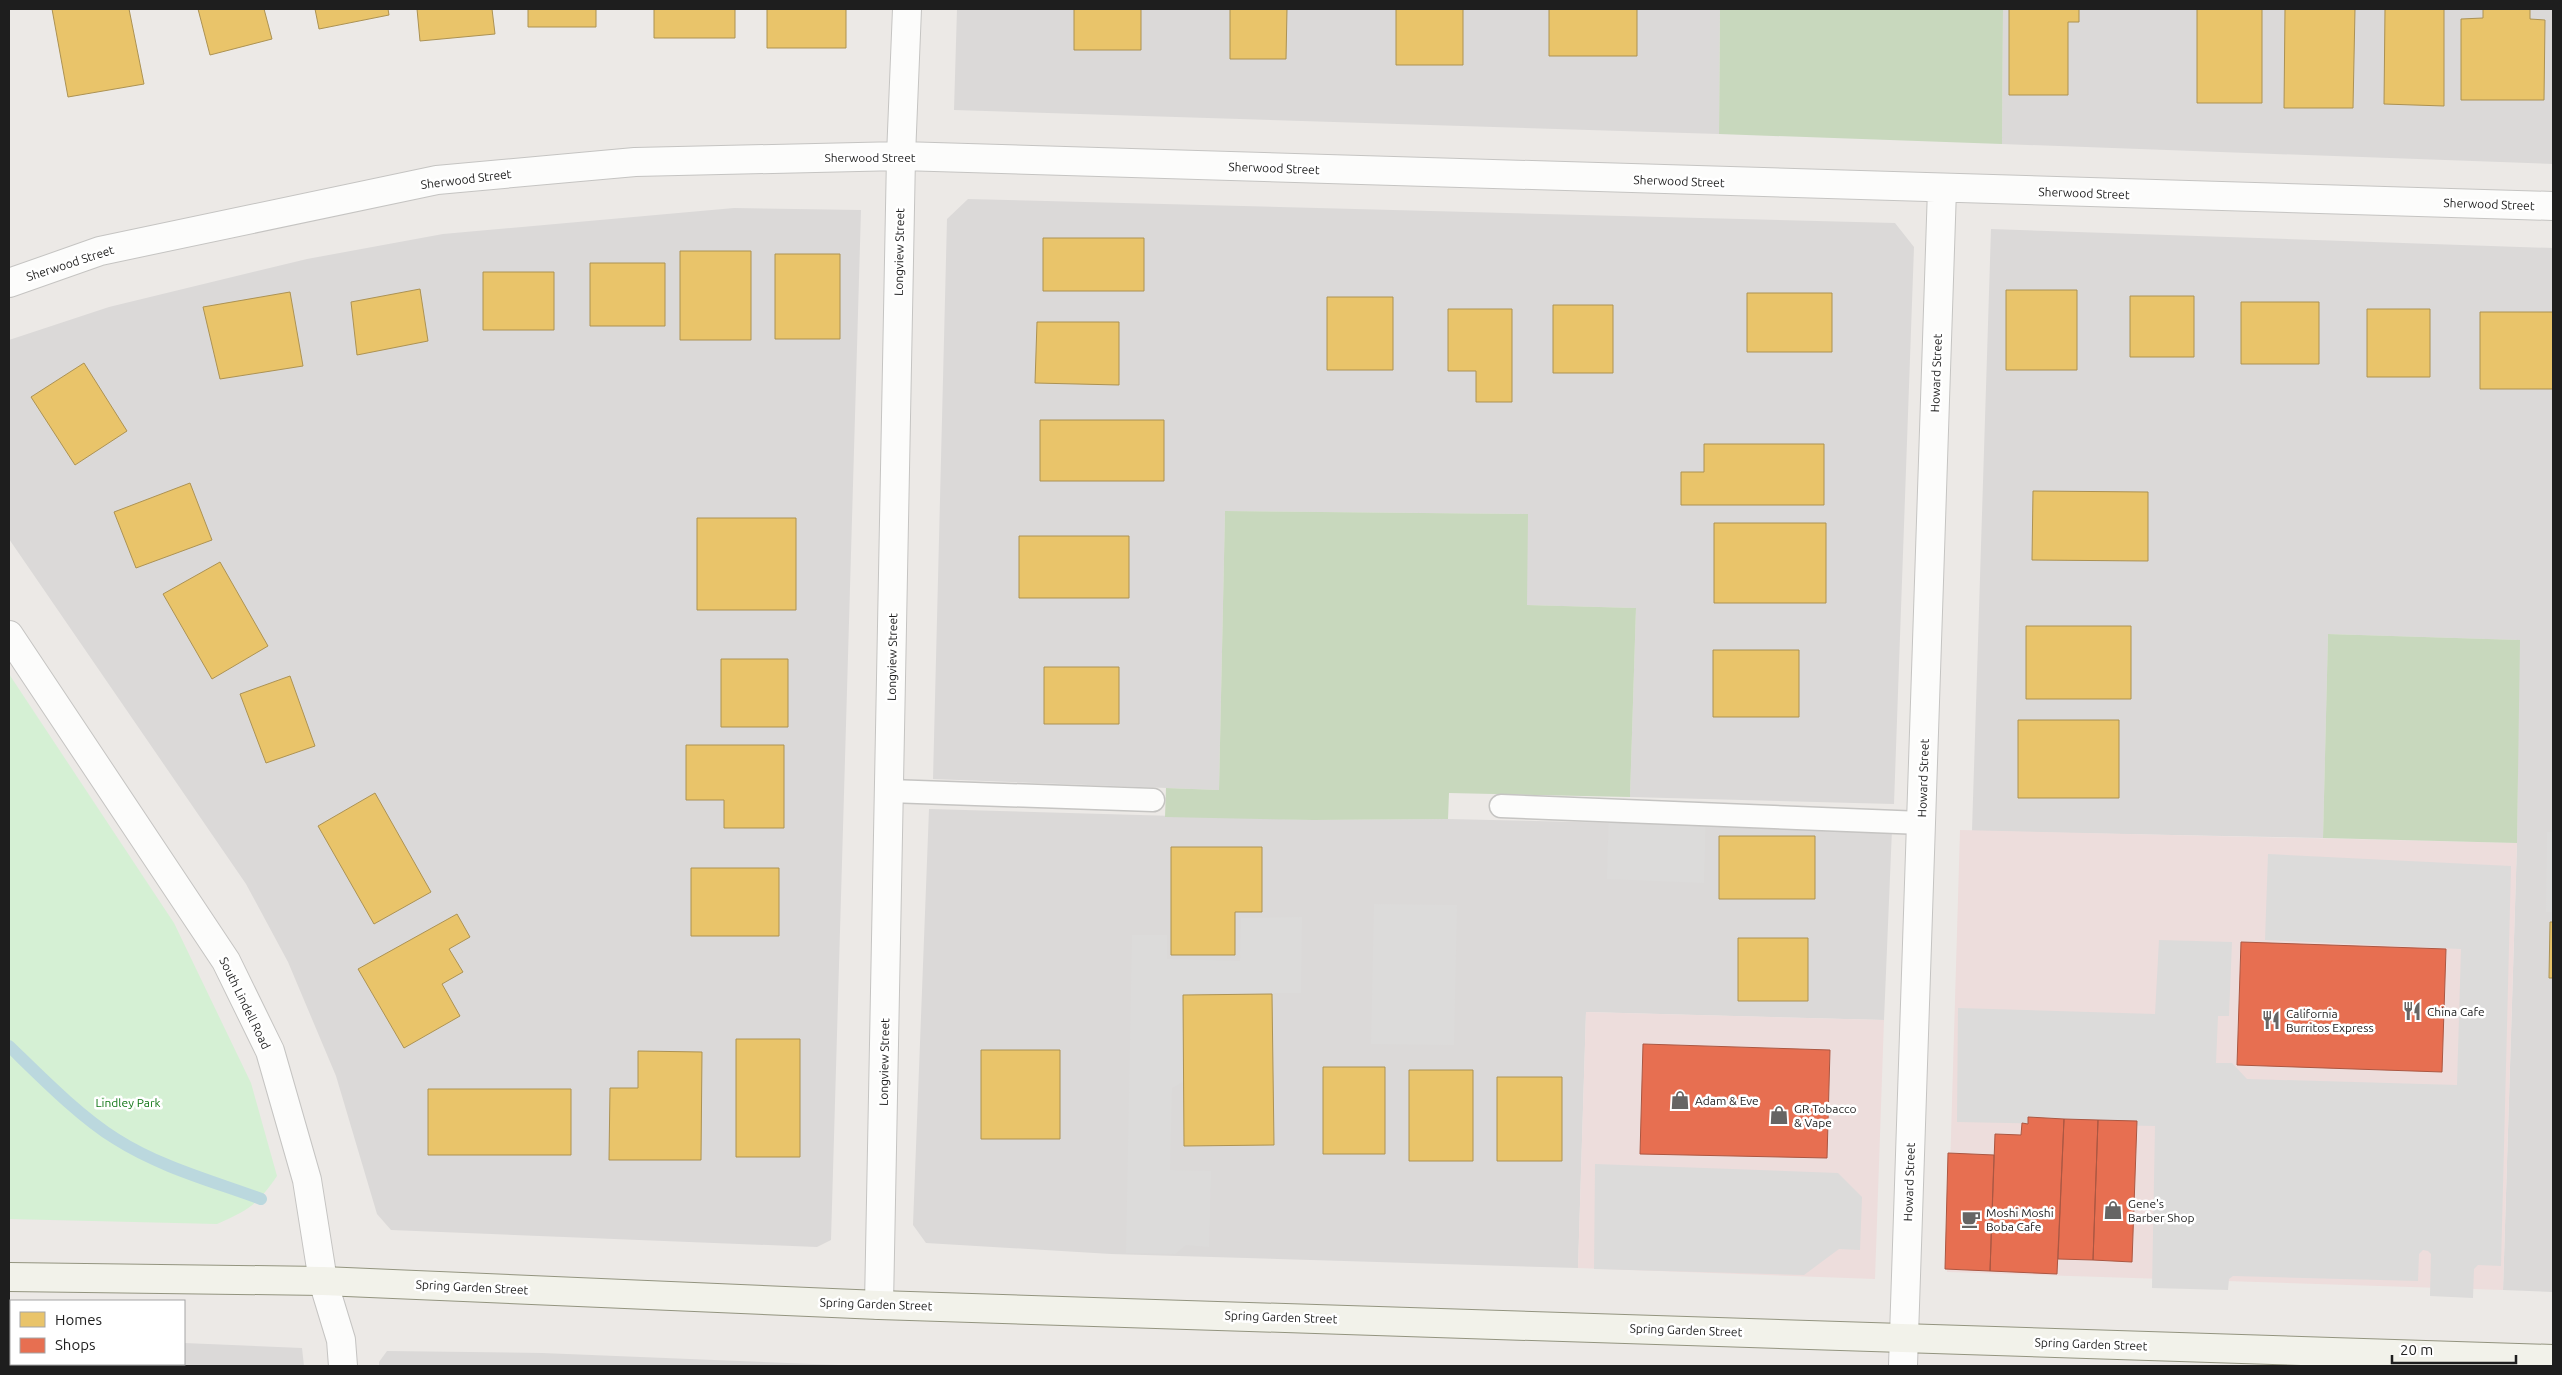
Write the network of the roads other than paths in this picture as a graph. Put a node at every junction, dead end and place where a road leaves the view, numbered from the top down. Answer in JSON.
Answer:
{"nodes":[{"id":1,"x":907,"y":9,"type":"edge"},
{"id":2,"x":901,"y":156,"type":"junction"},
{"id":3,"x":1942,"y":189,"type":"junction"},
{"id":4,"x":2553,"y":206,"type":"edge"},
{"id":5,"x":9,"y":283,"type":"edge"},
{"id":6,"x":9,"y":635,"type":"edge"},
{"id":7,"x":889,"y":791,"type":"junction"},
{"id":8,"x":1153,"y":800,"type":"dead end"},
{"id":9,"x":1501,"y":806,"type":"dead end"},
{"id":10,"x":1922,"y":823,"type":"junction"},
{"id":11,"x":9,"y":1277,"type":"edge"},
{"id":12,"x":323,"y":1281,"type":"junction"},
{"id":13,"x":880,"y":1305,"type":"junction"},
{"id":14,"x":1904,"y":1338,"type":"junction"},
{"id":15,"x":2553,"y":1359,"type":"edge"},
{"id":16,"x":344,"y":1366,"type":"edge"},
{"id":17,"x":1903,"y":1366,"type":"edge"}],
"edges":[{"from":1,"to":2,"type":"street","name":"Longview Street"},
{"from":2,"to":3,"type":"street","name":"Sherwood Street"},
{"from":2,"to":5,"type":"street","name":"Sherwood Street"},
{"from":2,"to":7,"type":"street","name":"Longview Street"},
{"from":3,"to":4,"type":"street","name":"Sherwood Street"},
{"from":3,"to":10,"type":"street","name":"Howard Street"},
{"from":6,"to":12,"type":"street","name":"South Lindell Road"},
{"from":7,"to":8,"type":"lane"},
{"from":7,"to":13,"type":"street","name":"Longview Street"},
{"from":9,"to":10,"type":"lane"},
{"from":10,"to":14,"type":"street","name":"Howard Street"},
{"from":11,"to":12,"type":"main road","name":"Spring Garden Street"},
{"from":12,"to":13,"type":"main road","name":"Spring Garden Street"},
{"from":12,"to":16,"type":"street","name":"South Lindell Road"},
{"from":13,"to":14,"type":"main road","name":"Spring Garden Street"},
{"from":14,"to":15,"type":"main road","name":"Spring Garden Street"},
{"from":14,"to":17,"type":"street","name":"Howard Street"}]}
